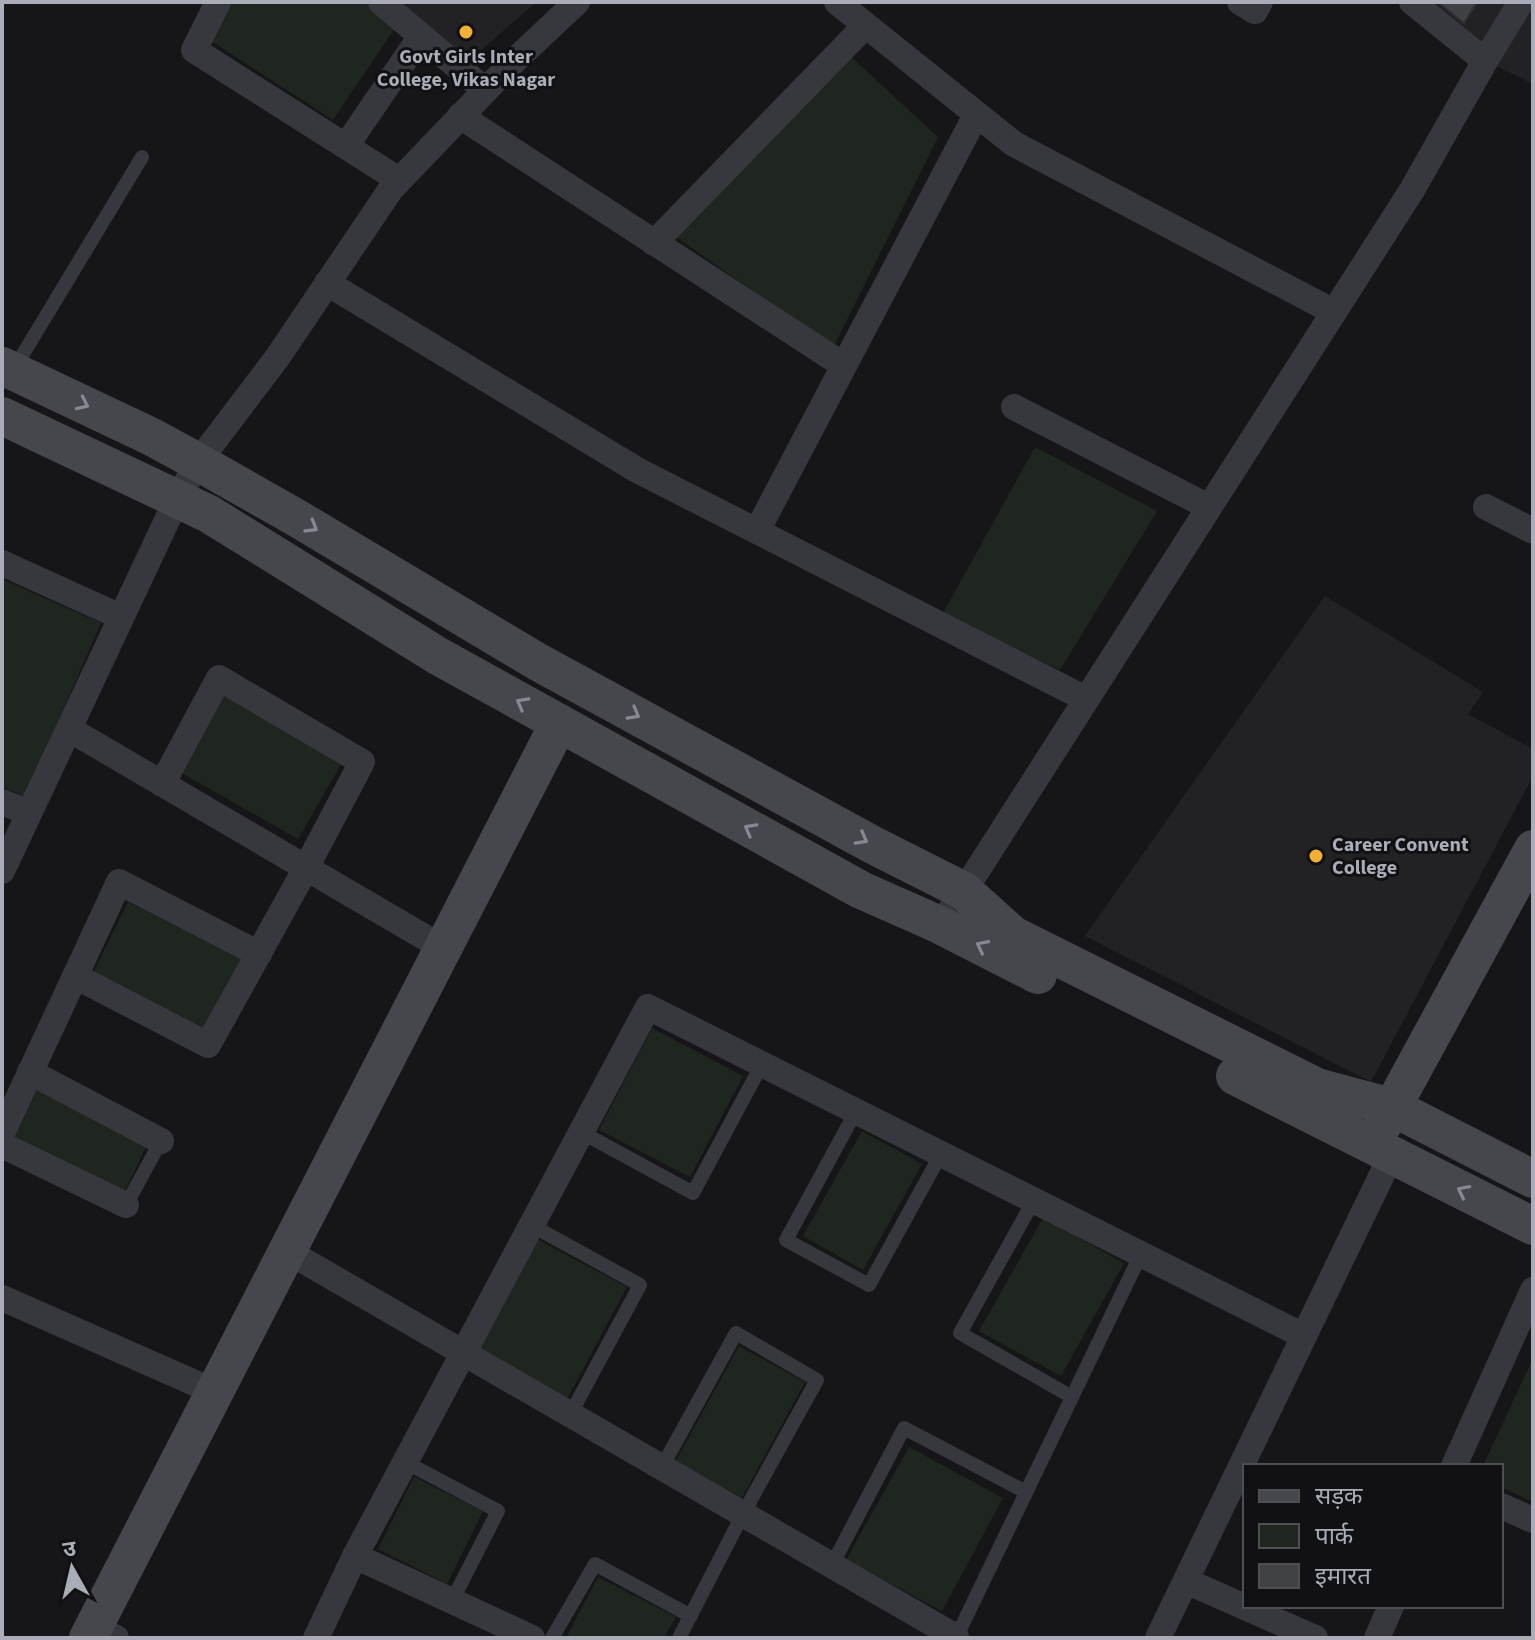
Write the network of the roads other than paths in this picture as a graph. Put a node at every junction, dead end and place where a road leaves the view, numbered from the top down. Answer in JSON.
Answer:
{"nodes":[{"id":1,"x":218,"y":2,"type":"edge"},
{"id":2,"x":381,"y":2,"type":"edge"},
{"id":3,"x":577,"y":2,"type":"edge"},
{"id":4,"x":837,"y":2,"type":"edge"},
{"id":5,"x":1240,"y":2,"type":"edge"},
{"id":6,"x":1260,"y":2,"type":"edge"},
{"id":7,"x":1412,"y":2,"type":"edge"},
{"id":8,"x":1521,"y":2,"type":"edge"},
{"id":9,"x":865,"y":26,"type":"junction"},
{"id":10,"x":421,"y":36,"type":"junction"},
{"id":11,"x":1485,"y":61,"type":"junction"},
{"id":12,"x":485,"y":90,"type":"junction"},
{"id":13,"x":976,"y":115,"type":"junction"},
{"id":14,"x":460,"y":116,"type":"junction"},
{"id":15,"x":346,"y":146,"type":"junction"},
{"id":16,"x":142,"y":157,"type":"dead end"},
{"id":17,"x":399,"y":180,"type":"junction"},
{"id":18,"x":654,"y":243,"type":"junction"},
{"id":19,"x":327,"y":283,"type":"junction"},
{"id":20,"x":1334,"y":312,"type":"junction"},
{"id":21,"x":843,"y":365,"type":"junction"},
{"id":22,"x":6,"y":375,"type":"edge"},
{"id":23,"x":1014,"y":407,"type":"dead end"},
{"id":24,"x":2,"y":416,"type":"edge"},
{"id":25,"x":198,"y":462,"type":"junction"},
{"id":26,"x":177,"y":499,"type":"junction"},
{"id":27,"x":1209,"y":507,"type":"junction"},
{"id":28,"x":1486,"y":507,"type":"dead end"},
{"id":29,"x":757,"y":531,"type":"junction"},
{"id":30,"x":1533,"y":531,"type":"edge"},
{"id":31,"x":2,"y":563,"type":"edge"},
{"id":32,"x":121,"y":617,"type":"junction"},
{"id":33,"x":1086,"y":699,"type":"junction"},
{"id":34,"x":559,"y":723,"type":"junction"},
{"id":35,"x":69,"y":729,"type":"junction"},
{"id":36,"x":162,"y":784,"type":"junction"},
{"id":37,"x":2,"y":802,"type":"edge"},
{"id":38,"x":29,"y":813,"type":"junction"},
{"id":39,"x":1533,"y":849,"type":"edge"},
{"id":40,"x":306,"y":868,"type":"junction"},
{"id":41,"x":2,"y":871,"type":"edge"},
{"id":42,"x":964,"y":891,"type":"junction"},
{"id":43,"x":940,"y":925,"type":"junction"},
{"id":44,"x":443,"y":948,"type":"junction"},
{"id":45,"x":259,"y":954,"type":"junction"},
{"id":46,"x":75,"y":976,"type":"junction"},
{"id":47,"x":762,"y":1064,"type":"junction"},
{"id":48,"x":30,"y":1072,"type":"junction"},
{"id":49,"x":1392,"y":1107,"type":"junction"},
{"id":50,"x":856,"y":1111,"type":"junction"},
{"id":51,"x":581,"y":1132,"type":"junction"},
{"id":52,"x":2,"y":1133,"type":"edge"},
{"id":53,"x":161,"y":1141,"type":"joint"},
{"id":54,"x":2,"y":1145,"type":"edge"},
{"id":55,"x":1382,"y":1150,"type":"junction"},
{"id":56,"x":941,"y":1154,"type":"junction"},
{"id":57,"x":1533,"y":1179,"type":"edge"},
{"id":58,"x":1034,"y":1200,"type":"junction"},
{"id":59,"x":126,"y":1205,"type":"joint"},
{"id":60,"x":531,"y":1225,"type":"junction"},
{"id":61,"x":1533,"y":1226,"type":"edge"},
{"id":62,"x":287,"y":1251,"type":"junction"},
{"id":63,"x":1141,"y":1254,"type":"junction"},
{"id":64,"x":1533,"y":1290,"type":"edge"},
{"id":65,"x":4,"y":1302,"type":"edge"},
{"id":66,"x":1304,"y":1336,"type":"junction"},
{"id":67,"x":463,"y":1353,"type":"junction"},
{"id":68,"x":215,"y":1392,"type":"junction"},
{"id":69,"x":1072,"y":1397,"type":"junction"},
{"id":70,"x":570,"y":1415,"type":"junction"},
{"id":71,"x":405,"y":1462,"type":"junction"},
{"id":72,"x":1455,"y":1464,"type":"edge"},
{"id":73,"x":662,"y":1467,"type":"junction"},
{"id":74,"x":1026,"y":1492,"type":"junction"},
{"id":75,"x":1503,"y":1507,"type":"edge"},
{"id":76,"x":743,"y":1514,"type":"junction"},
{"id":77,"x":1533,"y":1520,"type":"edge"},
{"id":78,"x":355,"y":1556,"type":"junction"},
{"id":79,"x":832,"y":1565,"type":"junction"},
{"id":80,"x":1186,"y":1581,"type":"junction"},
{"id":81,"x":452,"y":1601,"type":"junction"},
{"id":82,"x":1243,"y":1606,"type":"edge"},
{"id":83,"x":1247,"y":1608,"type":"edge"},
{"id":84,"x":1390,"y":1608,"type":"edge"},
{"id":85,"x":691,"y":1616,"type":"junction"},
{"id":86,"x":99,"y":1634,"type":"edge"},
{"id":87,"x":316,"y":1638,"type":"edge"},
{"id":88,"x":532,"y":1638,"type":"edge"},
{"id":89,"x":552,"y":1638,"type":"edge"},
{"id":90,"x":679,"y":1638,"type":"edge"},
{"id":91,"x":956,"y":1638,"type":"edge"},
{"id":92,"x":1158,"y":1638,"type":"edge"},
{"id":93,"x":1315,"y":1638,"type":"edge"},
{"id":94,"x":1377,"y":1638,"type":"edge"}],
"edges":[{"from":1,"to":15,"type":"street"},
{"from":2,"to":10,"type":"street"},
{"from":3,"to":12,"type":"street"},
{"from":4,"to":9,"type":"street"},
{"from":5,"to":6,"type":"street"},
{"from":7,"to":11,"type":"street"},
{"from":8,"to":11,"type":"street"},
{"from":9,"to":13,"type":"street"},
{"from":9,"to":18,"type":"street"},
{"from":10,"to":12,"type":"street"},
{"from":10,"to":15,"type":"street"},
{"from":11,"to":20,"type":"street"},
{"from":12,"to":14,"type":"street"},
{"from":13,"to":20,"type":"street"},
{"from":13,"to":21,"type":"street"},
{"from":14,"to":17,"type":"street"},
{"from":14,"to":18,"type":"street"},
{"from":15,"to":17,"type":"street"},
{"from":16,"to":22,"type":"lane"},
{"from":17,"to":19,"type":"street"},
{"from":18,"to":21,"type":"street"},
{"from":19,"to":25,"type":"street"},
{"from":19,"to":29,"type":"street"},
{"from":20,"to":27,"type":"street"},
{"from":21,"to":29,"type":"street"},
{"from":22,"to":25,"type":"street","one_way":true},
{"from":23,"to":27,"type":"street"},
{"from":24,"to":26,"type":"street"},
{"from":25,"to":26,"type":"street"},
{"from":25,"to":42,"type":"street","one_way":true},
{"from":26,"to":32,"type":"street"},
{"from":34,"to":26,"type":"street","one_way":true},
{"from":27,"to":33,"type":"street"},
{"from":28,"to":30,"type":"street"},
{"from":29,"to":33,"type":"street"},
{"from":31,"to":32,"type":"street"},
{"from":32,"to":35,"type":"street"},
{"from":33,"to":42,"type":"street"},
{"from":43,"to":34,"type":"street","one_way":true},
{"from":34,"to":44,"type":"street"},
{"from":35,"to":36,"type":"street"},
{"from":35,"to":38,"type":"street"},
{"from":36,"to":40,"type":"street"},
{"from":36,"to":40,"type":"street"},
{"from":37,"to":38,"type":"street"},
{"from":38,"to":41,"type":"street"},
{"from":39,"to":49,"type":"street"},
{"from":40,"to":44,"type":"street"},
{"from":40,"to":45,"type":"street"},
{"from":42,"to":43,"type":"street"},
{"from":42,"to":49,"type":"street"},
{"from":55,"to":43,"type":"street","one_way":true},
{"from":44,"to":62,"type":"street"},
{"from":45,"to":46,"type":"street"},
{"from":45,"to":46,"type":"street"},
{"from":46,"to":48,"type":"street"},
{"from":47,"to":50,"type":"street"},
{"from":47,"to":51,"type":"street"},
{"from":47,"to":51,"type":"lane"},
{"from":48,"to":52,"type":"street"},
{"from":48,"to":53,"type":"street"},
{"from":49,"to":55,"type":"street"},
{"from":49,"to":57,"type":"street"},
{"from":50,"to":56,"type":"street"},
{"from":50,"to":56,"type":"lane"},
{"from":51,"to":60,"type":"street"},
{"from":53,"to":59,"type":"lane"},
{"from":54,"to":59,"type":"street"},
{"from":61,"to":55,"type":"street","one_way":true},
{"from":55,"to":66,"type":"street"},
{"from":56,"to":58,"type":"street"},
{"from":58,"to":63,"type":"street"},
{"from":58,"to":69,"type":"lane"},
{"from":60,"to":67,"type":"street"},
{"from":60,"to":70,"type":"lane"},
{"from":62,"to":67,"type":"street"},
{"from":62,"to":68,"type":"street"},
{"from":63,"to":66,"type":"street"},
{"from":63,"to":69,"type":"lane"},
{"from":64,"to":72,"type":"street"},
{"from":65,"to":68,"type":"street"},
{"from":66,"to":80,"type":"street"},
{"from":67,"to":70,"type":"street"},
{"from":67,"to":71,"type":"street"},
{"from":68,"to":86,"type":"street"},
{"from":69,"to":74,"type":"lane"},
{"from":70,"to":73,"type":"street"},
{"from":71,"to":78,"type":"street"},
{"from":71,"to":81,"type":"lane"},
{"from":73,"to":76,"type":"street"},
{"from":73,"to":76,"type":"lane"},
{"from":74,"to":79,"type":"lane"},
{"from":74,"to":91,"type":"lane"},
{"from":75,"to":77,"type":"street"},
{"from":76,"to":79,"type":"street"},
{"from":76,"to":85,"type":"lane"},
{"from":78,"to":81,"type":"street"},
{"from":78,"to":87,"type":"street"},
{"from":79,"to":91,"type":"street"},
{"from":80,"to":82,"type":"street"},
{"from":80,"to":92,"type":"street"},
{"from":81,"to":88,"type":"street"},
{"from":83,"to":93,"type":"street"},
{"from":84,"to":94,"type":"street"},
{"from":85,"to":89,"type":"lane"},
{"from":85,"to":90,"type":"lane"}]}
